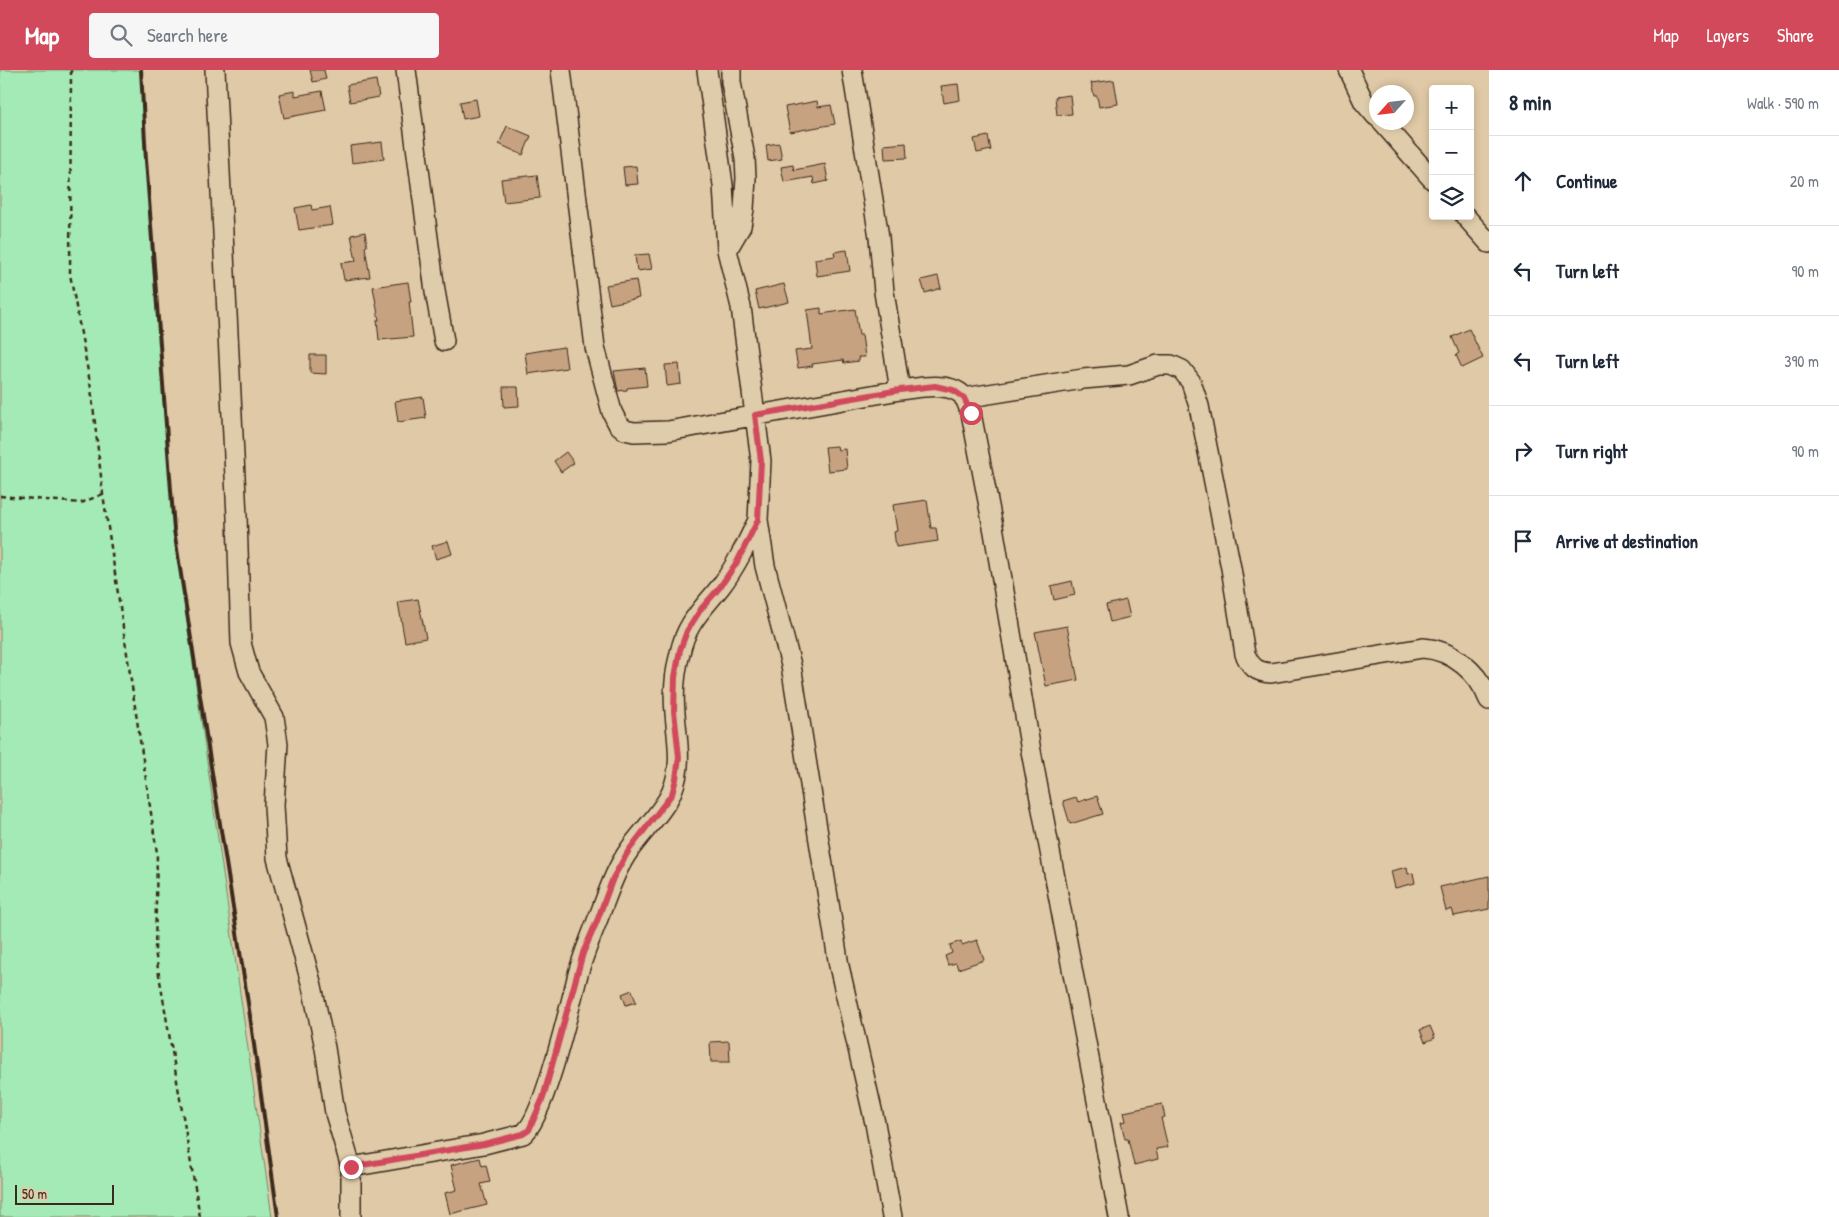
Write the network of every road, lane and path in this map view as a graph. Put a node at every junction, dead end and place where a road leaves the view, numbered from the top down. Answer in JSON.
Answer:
{"nodes":[{"id":1,"x":71,"y":70,"type":"edge"},
{"id":2,"x":216,"y":70,"type":"edge"},
{"id":3,"x":406,"y":70,"type":"edge"},
{"id":4,"x":562,"y":70,"type":"edge"},
{"id":5,"x":707,"y":70,"type":"edge"},
{"id":6,"x":731,"y":70,"type":"edge"},
{"id":7,"x":852,"y":70,"type":"edge"},
{"id":8,"x":1352,"y":71,"type":"edge"},
{"id":9,"x":1369,"y":108,"type":"edge"},
{"id":10,"x":1389,"y":130,"type":"edge"},
{"id":11,"x":1429,"y":175,"type":"edge"},
{"id":12,"x":1469,"y":220,"type":"edge"},
{"id":13,"x":1489,"y":243,"type":"edge"},
{"id":14,"x":727,"y":250,"type":"junction"},
{"id":15,"x":444,"y":341,"type":"dead end"},
{"id":16,"x":900,"y":390,"type":"junction"},
{"id":17,"x":964,"y":398,"type":"junction"},
{"id":18,"x":755,"y":415,"type":"junction"},
{"id":19,"x":103,"y":494,"type":"junction"},
{"id":20,"x":0,"y":496,"type":"edge"},
{"id":21,"x":758,"y":520,"type":"junction"},
{"id":22,"x":1489,"y":700,"type":"edge"},
{"id":23,"x":351,"y":1167,"type":"junction"},
{"id":24,"x":200,"y":1217,"type":"edge"},
{"id":25,"x":351,"y":1217,"type":"edge"},
{"id":26,"x":892,"y":1217,"type":"edge"},
{"id":27,"x":1119,"y":1217,"type":"edge"}],
"edges":[{"from":1,"to":19,"type":"path"},
{"from":2,"to":23,"type":"street"},
{"from":3,"to":15,"type":"street"},
{"from":4,"to":18,"type":"street"},
{"from":5,"to":14,"type":"street"},
{"from":6,"to":14,"type":"street"},
{"from":7,"to":16,"type":"street"},
{"from":8,"to":9,"type":"street"},
{"from":10,"to":11,"type":"street"},
{"from":12,"to":13,"type":"street"},
{"from":14,"to":18,"type":"street"},
{"from":16,"to":17,"type":"street"},
{"from":16,"to":18,"type":"street"},
{"from":17,"to":22,"type":"street"},
{"from":17,"to":27,"type":"street"},
{"from":18,"to":21,"type":"street"},
{"from":19,"to":20,"type":"path"},
{"from":19,"to":24,"type":"path"},
{"from":21,"to":23,"type":"street"},
{"from":21,"to":26,"type":"street"},
{"from":23,"to":25,"type":"street"}]}
